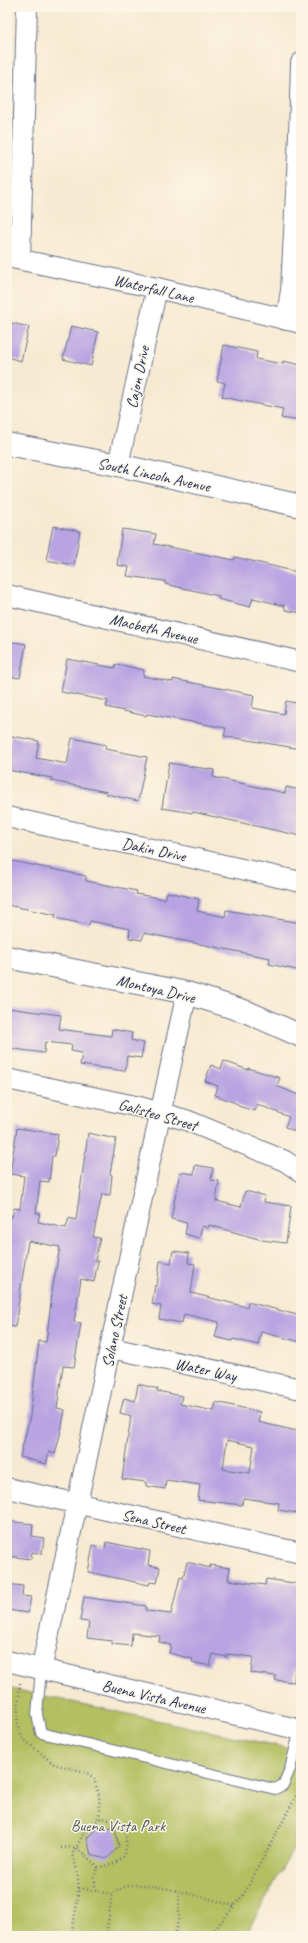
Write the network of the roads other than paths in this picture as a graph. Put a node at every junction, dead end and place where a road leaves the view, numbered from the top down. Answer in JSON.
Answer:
{"nodes":[{"id":1,"x":27,"y":7,"type":"edge"},
{"id":2,"x":301,"y":63,"type":"edge"},
{"id":3,"x":13,"y":258,"type":"edge"},
{"id":4,"x":157,"y":288,"type":"junction"},
{"id":5,"x":294,"y":322,"type":"edge"},
{"id":6,"x":7,"y":444,"type":"edge"},
{"id":7,"x":118,"y":465,"type":"junction"},
{"id":8,"x":301,"y":506,"type":"edge"},
{"id":9,"x":7,"y":595,"type":"edge"},
{"id":10,"x":301,"y":662,"type":"edge"},
{"id":11,"x":7,"y":817,"type":"edge"},
{"id":12,"x":301,"y":882,"type":"edge"},
{"id":13,"x":7,"y":957,"type":"edge"},
{"id":14,"x":186,"y":993,"type":"junction"},
{"id":15,"x":301,"y":1036,"type":"edge"},
{"id":16,"x":7,"y":1079,"type":"edge"},
{"id":17,"x":160,"y":1112,"type":"junction"},
{"id":18,"x":301,"y":1172,"type":"edge"},
{"id":19,"x":112,"y":1348,"type":"junction"},
{"id":20,"x":301,"y":1389,"type":"edge"},
{"id":21,"x":7,"y":1488,"type":"edge"},
{"id":22,"x":78,"y":1504,"type":"junction"},
{"id":23,"x":301,"y":1554,"type":"edge"},
{"id":24,"x":7,"y":1661,"type":"edge"},
{"id":25,"x":41,"y":1670,"type":"junction"},
{"id":26,"x":300,"y":1729,"type":"edge"}],
"edges":[{"from":1,"to":3,"type":"street"},
{"from":2,"to":5,"type":"street"},
{"from":3,"to":4,"type":"street","name":"Waterfall Lane"},
{"from":4,"to":5,"type":"street","name":"Waterfall Lane"},
{"from":4,"to":7,"type":"street","name":"Cajon Drive"},
{"from":6,"to":7,"type":"street","name":"South Lincoln Avenue"},
{"from":7,"to":8,"type":"street","name":"South Lincoln Avenue"},
{"from":9,"to":10,"type":"street","name":"Macbeth Avenue"},
{"from":11,"to":12,"type":"street","name":"Dakin Drive"},
{"from":13,"to":14,"type":"street","name":"Montoya Drive"},
{"from":14,"to":15,"type":"street","name":"Montoya Drive"},
{"from":14,"to":17,"type":"street","name":"Solano Street"},
{"from":16,"to":17,"type":"street","name":"Galisteo Street"},
{"from":17,"to":18,"type":"street","name":"Galisteo Street"},
{"from":17,"to":19,"type":"street","name":"Solano Street"},
{"from":19,"to":20,"type":"street","name":"Water Way"},
{"from":19,"to":22,"type":"street","name":"Solano Street"},
{"from":21,"to":22,"type":"street","name":"Sena Street"},
{"from":22,"to":23,"type":"street","name":"Sena Street"},
{"from":22,"to":25,"type":"street","name":"Solano Street"},
{"from":24,"to":25,"type":"street","name":"Buena Vista Avenue"},
{"from":25,"to":26,"type":"street","name":"Buena Vista Avenue"},
{"from":25,"to":26,"type":"lane"}]}
